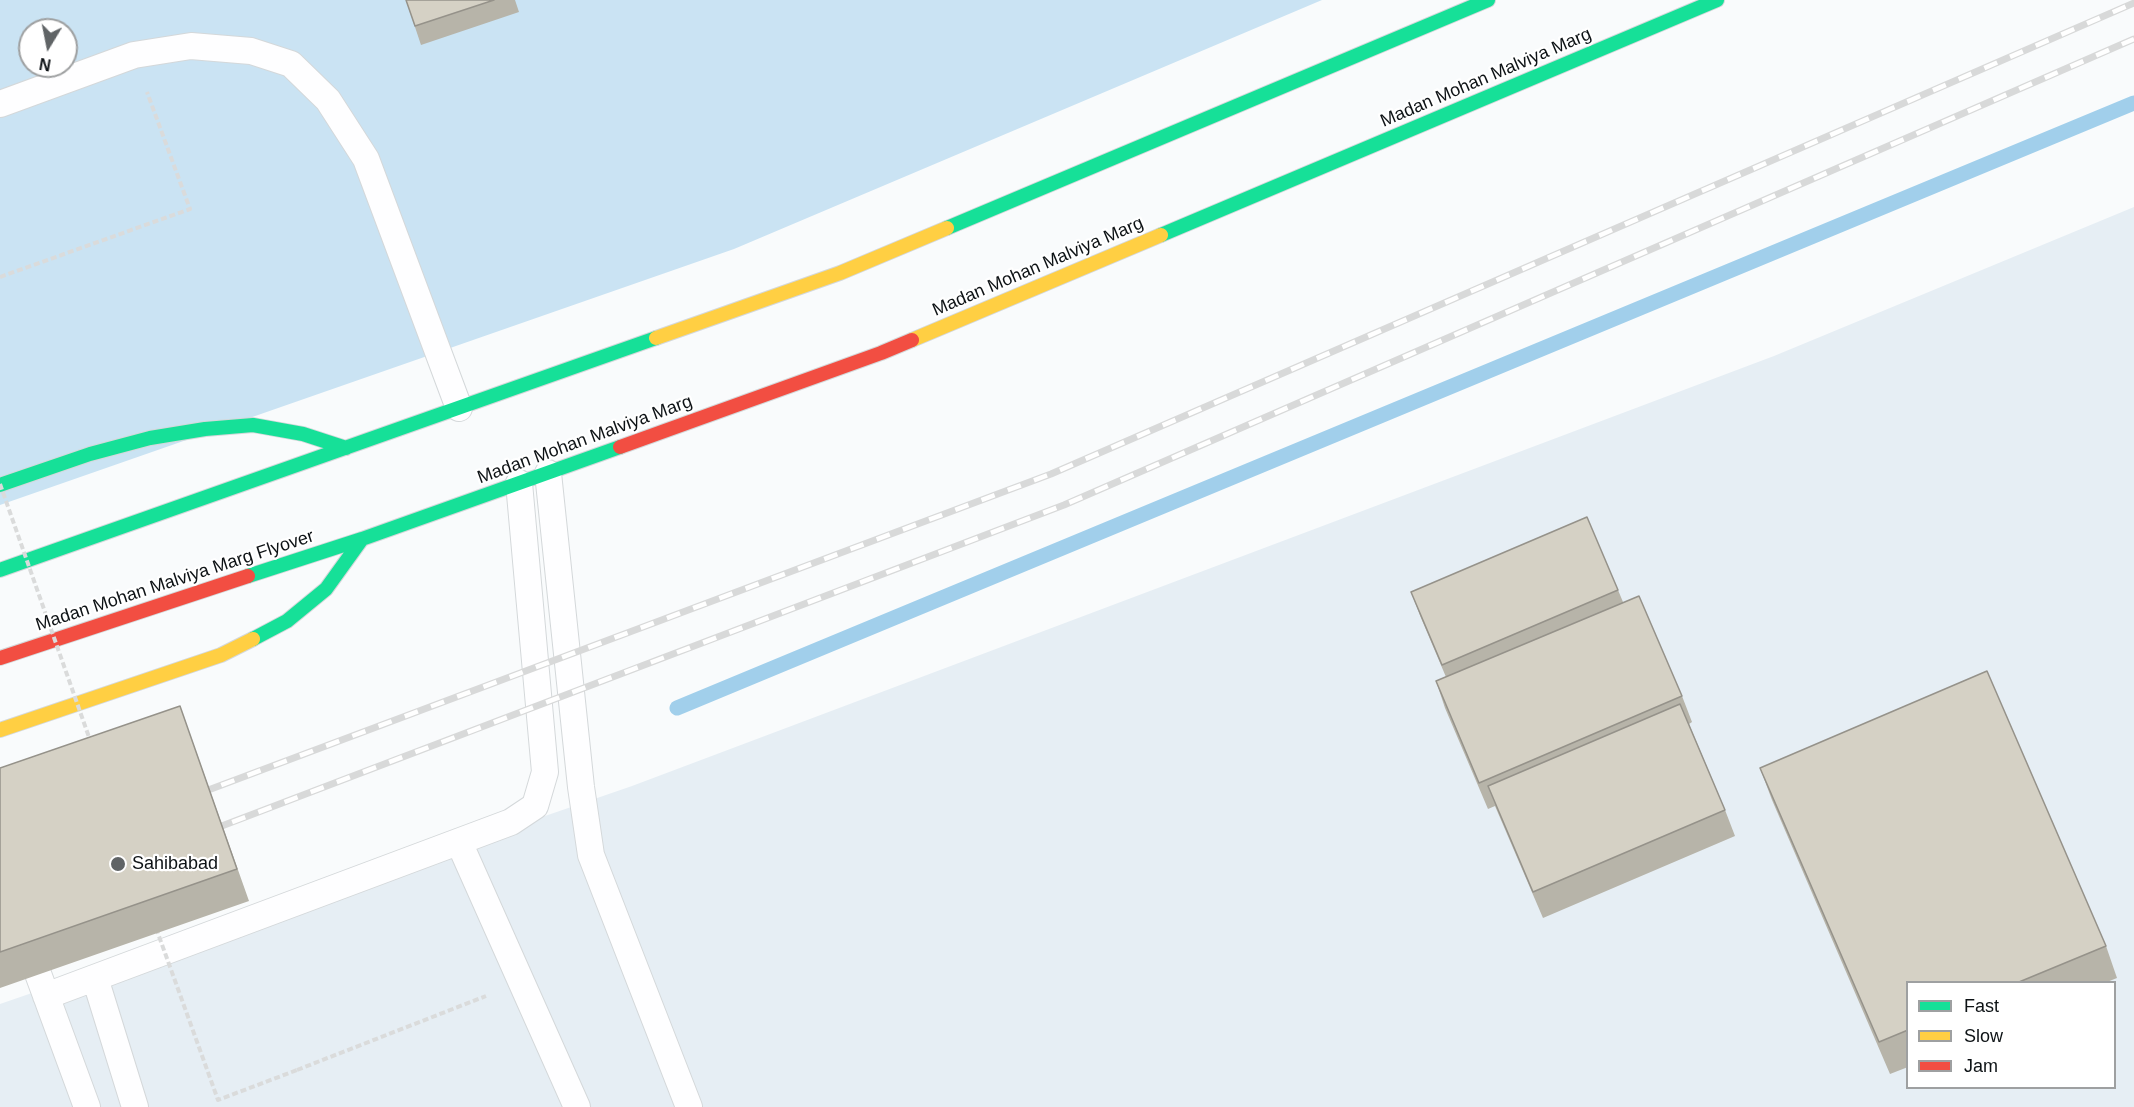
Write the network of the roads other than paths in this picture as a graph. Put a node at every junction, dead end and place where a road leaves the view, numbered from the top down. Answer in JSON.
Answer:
{"nodes":[{"id":1,"x":1488,"y":0,"type":"edge"},
{"id":2,"x":1717,"y":0,"type":"edge"},
{"id":3,"x":0,"y":104,"type":"edge"},
{"id":4,"x":459,"y":408,"type":"junction"},
{"id":5,"x":346,"y":448,"type":"junction"},
{"id":6,"x":548,"y":473,"type":"junction"},
{"id":7,"x":519,"y":483,"type":"junction"},
{"id":8,"x":0,"y":484,"type":"edge"},
{"id":9,"x":362,"y":538,"type":"junction"},
{"id":10,"x":0,"y":570,"type":"edge"},
{"id":11,"x":0,"y":658,"type":"edge"},
{"id":12,"x":0,"y":730,"type":"edge"},
{"id":13,"x":459,"y":842,"type":"junction"},
{"id":14,"x":19,"y":924,"type":"edge"},
{"id":15,"x":94,"y":978,"type":"junction"},
{"id":16,"x":46,"y":996,"type":"junction"},
{"id":17,"x":87,"y":1107,"type":"edge"},
{"id":18,"x":135,"y":1107,"type":"edge"},
{"id":19,"x":577,"y":1107,"type":"edge"},
{"id":20,"x":689,"y":1107,"type":"edge"}],
"edges":[{"from":1,"to":4,"type":"main road"},
{"from":2,"to":6,"type":"main road","name":"Madan Mohan Malviya Marg"},
{"from":3,"to":4,"type":"lane"},
{"from":4,"to":5,"type":"main road"},
{"from":5,"to":8,"type":"main road"},
{"from":5,"to":10,"type":"main road"},
{"from":6,"to":7,"type":"main road","name":"Madan Mohan Malviya Marg"},
{"from":6,"to":20,"type":"lane"},
{"from":7,"to":9,"type":"main road","name":"Madan Mohan Malviya Marg"},
{"from":7,"to":13,"type":"lane"},
{"from":9,"to":11,"type":"main road","name":"Madan Mohan Malviya Marg Flyover"},
{"from":9,"to":12,"type":"main road"},
{"from":13,"to":15,"type":"lane"},
{"from":13,"to":19,"type":"lane"},
{"from":14,"to":16,"type":"lane"},
{"from":15,"to":16,"type":"lane"},
{"from":15,"to":18,"type":"lane"},
{"from":16,"to":17,"type":"lane"}]}
